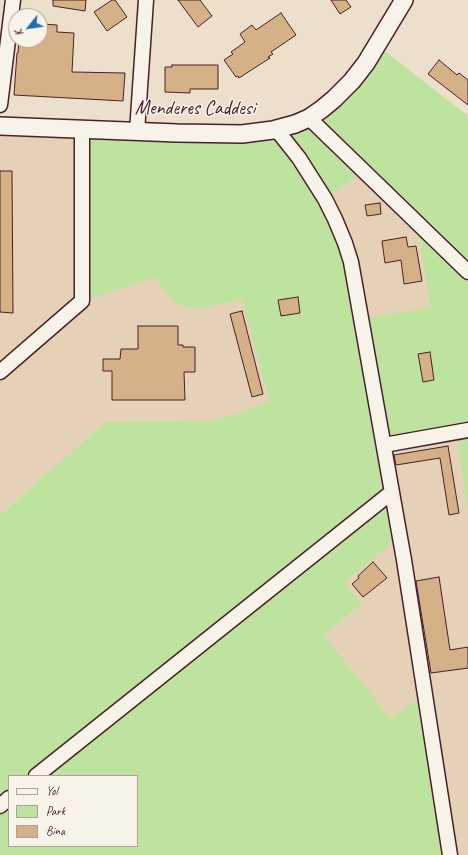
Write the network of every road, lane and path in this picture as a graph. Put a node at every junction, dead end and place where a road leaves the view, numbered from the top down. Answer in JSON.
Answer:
{"nodes":[{"id":1,"x":13,"y":0,"type":"edge"},
{"id":2,"x":146,"y":0,"type":"edge"},
{"id":3,"x":404,"y":0,"type":"edge"},
{"id":4,"x":0,"y":104,"type":"edge"},
{"id":5,"x":309,"y":118,"type":"junction"},
{"id":6,"x":0,"y":126,"type":"edge"},
{"id":7,"x":82,"y":129,"type":"junction"},
{"id":8,"x":276,"y":129,"type":"junction"},
{"id":9,"x":137,"y":132,"type":"junction"},
{"id":10,"x":468,"y":272,"type":"edge"},
{"id":11,"x":0,"y":372,"type":"edge"},
{"id":12,"x":468,"y":430,"type":"edge"},
{"id":13,"x":384,"y":445,"type":"junction"},
{"id":14,"x":392,"y":492,"type":"junction"},
{"id":15,"x":37,"y":775,"type":"edge"},
{"id":16,"x":8,"y":799,"type":"edge"},
{"id":17,"x":0,"y":806,"type":"edge"},
{"id":18,"x":450,"y":855,"type":"edge"}],
"edges":[{"from":1,"to":4,"type":"street"},
{"from":2,"to":9,"type":"street"},
{"from":3,"to":5,"type":"street","name":"Menderes Caddesi"},
{"from":5,"to":8,"type":"street","name":"Menderes Caddesi"},
{"from":5,"to":10,"type":"street"},
{"from":6,"to":7,"type":"street","name":"Menderes Caddesi"},
{"from":7,"to":9,"type":"street","name":"Menderes Caddesi"},
{"from":7,"to":11,"type":"street"},
{"from":8,"to":9,"type":"street","name":"Menderes Caddesi"},
{"from":8,"to":13,"type":"street"},
{"from":12,"to":13,"type":"street"},
{"from":13,"to":14,"type":"street"},
{"from":14,"to":15,"type":"street"},
{"from":14,"to":18,"type":"street"},
{"from":16,"to":17,"type":"street"}]}
